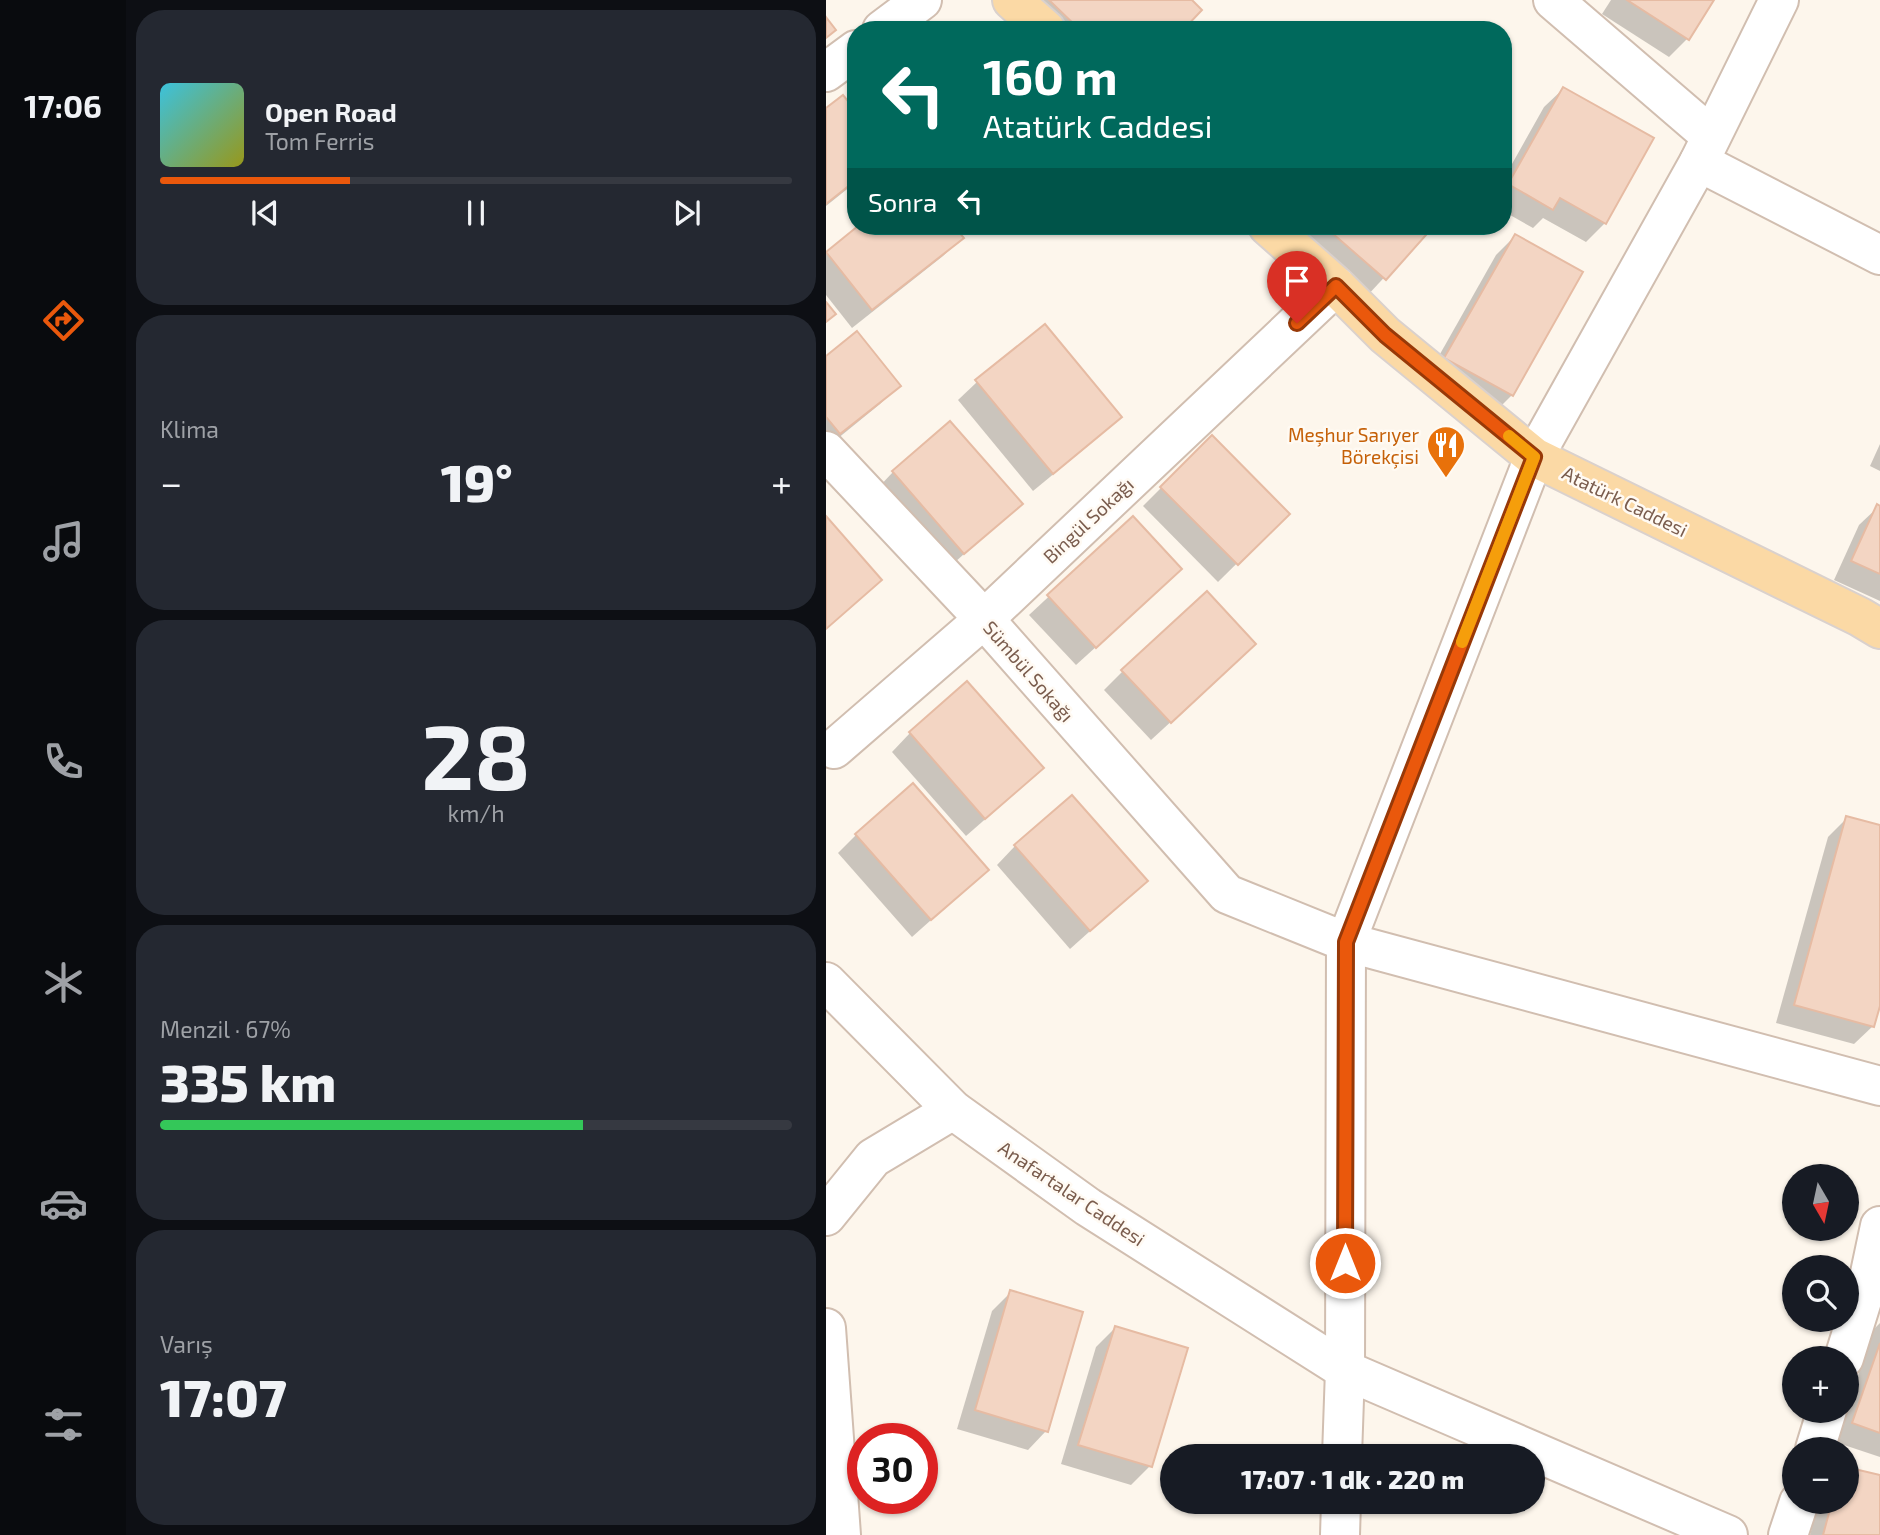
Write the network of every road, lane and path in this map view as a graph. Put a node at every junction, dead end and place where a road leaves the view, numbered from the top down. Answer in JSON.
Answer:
{"nodes":[{"id":1,"x":922,"y":0,"type":"edge"},
{"id":2,"x":1012,"y":0,"type":"edge"},
{"id":3,"x":1553,"y":0,"type":"edge"},
{"id":4,"x":1779,"y":0,"type":"edge"},
{"id":5,"x":894,"y":21,"type":"edge"},
{"id":6,"x":1036,"y":21,"type":"edge"},
{"id":7,"x":847,"y":57,"type":"edge"},
{"id":8,"x":826,"y":72,"type":"edge"},
{"id":9,"x":1705,"y":149,"type":"junction"},
{"id":10,"x":1278,"y":235,"type":"edge"},
{"id":11,"x":1880,"y":255,"type":"edge"},
{"id":12,"x":1336,"y":286,"type":"junction"},
{"id":13,"x":826,"y":451,"type":"edge"},
{"id":14,"x":1534,"y":457,"type":"junction"},
{"id":15,"x":984,"y":619,"type":"junction"},
{"id":16,"x":1880,"y":629,"type":"edge"},
{"id":17,"x":834,"y":749,"type":"dead end"},
{"id":18,"x":1346,"y":942,"type":"junction"},
{"id":19,"x":826,"y":982,"type":"edge"},
{"id":20,"x":1880,"y":1086,"type":"edge"},
{"id":21,"x":953,"y":1110,"type":"junction"},
{"id":22,"x":826,"y":1216,"type":"edge"},
{"id":23,"x":1880,"y":1226,"type":"edge"},
{"id":24,"x":1875,"y":1279,"type":"edge"},
{"id":25,"x":826,"y":1328,"type":"edge"},
{"id":26,"x":1849,"y":1346,"type":"edge"},
{"id":27,"x":1345,"y":1370,"type":"junction"},
{"id":28,"x":1342,"y":1444,"type":"edge"},
{"id":29,"x":1341,"y":1514,"type":"edge"},
{"id":30,"x":1794,"y":1514,"type":"edge"},
{"id":31,"x":841,"y":1535,"type":"edge"},
{"id":32,"x":1340,"y":1535,"type":"edge"},
{"id":33,"x":1728,"y":1535,"type":"edge"},
{"id":34,"x":1788,"y":1535,"type":"edge"}],
"edges":[{"from":1,"to":5,"type":"street"},
{"from":2,"to":6,"type":"main road"},
{"from":3,"to":9,"type":"street"},
{"from":4,"to":9,"type":"street"},
{"from":7,"to":8,"type":"street"},
{"from":9,"to":11,"type":"street"},
{"from":9,"to":14,"type":"street"},
{"from":10,"to":12,"type":"main road","name":"Atatürk Caddesi"},
{"from":12,"to":14,"type":"main road","name":"Atatürk Caddesi"},
{"from":12,"to":15,"type":"street","name":"Bingül Sokağı"},
{"from":13,"to":15,"type":"street","name":"Sümbül Sokağı"},
{"from":14,"to":16,"type":"main road","name":"Atatürk Caddesi"},
{"from":14,"to":18,"type":"street"},
{"from":15,"to":17,"type":"street","name":"Bingül Sokağı"},
{"from":15,"to":18,"type":"street","name":"Sümbül Sokağı"},
{"from":18,"to":20,"type":"street"},
{"from":18,"to":27,"type":"street"},
{"from":19,"to":21,"type":"street","name":"Anafartalar Caddesi"},
{"from":21,"to":22,"type":"street"},
{"from":21,"to":27,"type":"street","name":"Anafartalar Caddesi"},
{"from":23,"to":24,"type":"street"},
{"from":24,"to":26,"type":"street"},
{"from":25,"to":31,"type":"street"},
{"from":27,"to":28,"type":"street"},
{"from":27,"to":33,"type":"street","name":"Anafartalar Caddesi"},
{"from":29,"to":32,"type":"street"},
{"from":30,"to":34,"type":"street"}]}
